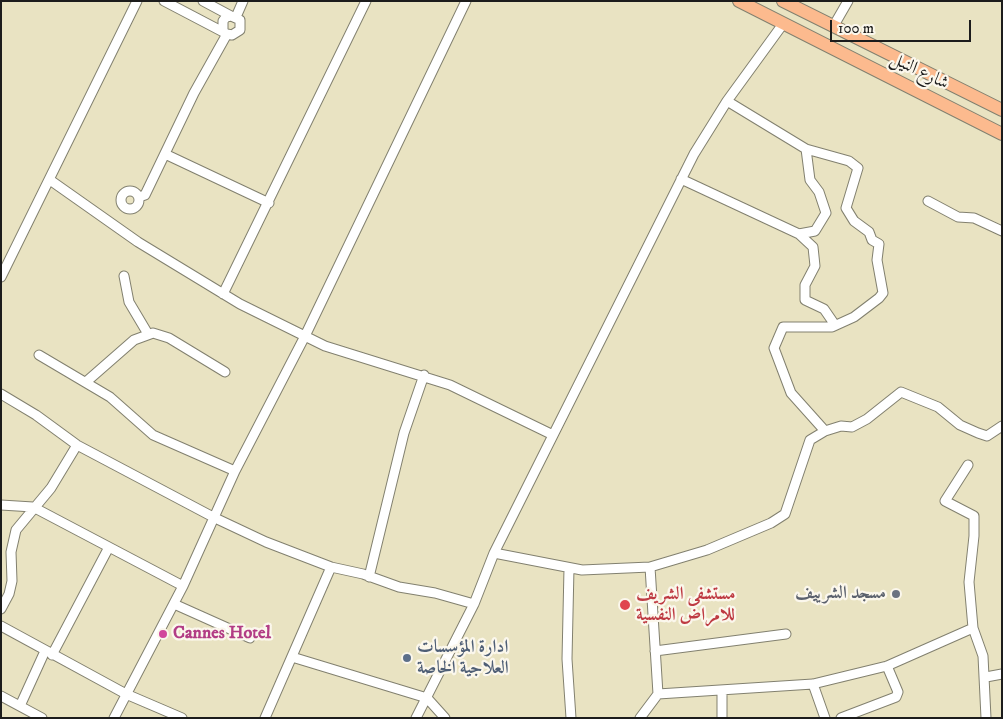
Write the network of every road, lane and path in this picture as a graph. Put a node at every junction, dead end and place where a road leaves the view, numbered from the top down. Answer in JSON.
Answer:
{"nodes":[{"id":1,"x":137,"y":1,"type":"edge"},
{"id":2,"x":164,"y":1,"type":"edge"},
{"id":3,"x":203,"y":1,"type":"edge"},
{"id":4,"x":244,"y":1,"type":"edge"},
{"id":5,"x":366,"y":1,"type":"edge"},
{"id":6,"x":466,"y":1,"type":"edge"},
{"id":7,"x":739,"y":1,"type":"edge"},
{"id":8,"x":783,"y":1,"type":"edge"},
{"id":9,"x":848,"y":1,"type":"edge"},
{"id":10,"x":233,"y":16,"type":"junction"},
{"id":11,"x":783,"y":24,"type":"junction"},
{"id":12,"x":834,"y":27,"type":"junction"},
{"id":13,"x":225,"y":32,"type":"junction"},
{"id":14,"x":727,"y":101,"type":"junction"},
{"id":15,"x":1002,"y":110,"type":"edge"},
{"id":16,"x":1002,"y":134,"type":"edge"},
{"id":17,"x":806,"y":149,"type":"junction"},
{"id":18,"x":166,"y":154,"type":"junction"},
{"id":19,"x":681,"y":179,"type":"junction"},
{"id":20,"x":50,"y":180,"type":"junction"},
{"id":21,"x":138,"y":197,"type":"dead end"},
{"id":22,"x":928,"y":201,"type":"dead end"},
{"id":23,"x":269,"y":203,"type":"junction"},
{"id":24,"x":1002,"y":231,"type":"edge"},
{"id":25,"x":799,"y":234,"type":"junction"},
{"id":26,"x":124,"y":276,"type":"dead end"},
{"id":27,"x":1,"y":278,"type":"edge"},
{"id":28,"x":224,"y":294,"type":"junction"},
{"id":29,"x":832,"y":327,"type":"junction"},
{"id":30,"x":148,"y":334,"type":"junction"},
{"id":31,"x":305,"y":336,"type":"junction"},
{"id":32,"x":39,"y":355,"type":"dead end"},
{"id":33,"x":225,"y":372,"type":"dead end"},
{"id":34,"x":424,"y":375,"type":"junction"},
{"id":35,"x":86,"y":382,"type":"junction"},
{"id":36,"x":1,"y":394,"type":"edge"},
{"id":37,"x":1002,"y":426,"type":"edge"},
{"id":38,"x":825,"y":431,"type":"junction"},
{"id":39,"x":553,"y":434,"type":"junction"},
{"id":40,"x":77,"y":445,"type":"junction"},
{"id":41,"x":968,"y":465,"type":"dead end"},
{"id":42,"x":234,"y":471,"type":"junction"},
{"id":43,"x":1,"y":505,"type":"edge"},
{"id":44,"x":33,"y":507,"type":"junction"},
{"id":45,"x":215,"y":518,"type":"junction"},
{"id":46,"x":109,"y":547,"type":"junction"},
{"id":47,"x":494,"y":553,"type":"junction"},
{"id":48,"x":331,"y":567,"type":"junction"},
{"id":49,"x":650,"y":567,"type":"junction"},
{"id":50,"x":569,"y":568,"type":"junction"},
{"id":51,"x":369,"y":577,"type":"junction"},
{"id":52,"x":183,"y":586,"type":"junction"},
{"id":53,"x":174,"y":604,"type":"junction"},
{"id":54,"x":474,"y":604,"type":"junction"},
{"id":55,"x":1,"y":609,"type":"edge"},
{"id":56,"x":1,"y":626,"type":"edge"},
{"id":57,"x":973,"y":628,"type":"junction"},
{"id":58,"x":786,"y":634,"type":"dead end"},
{"id":59,"x":250,"y":638,"type":"dead end"},
{"id":60,"x":654,"y":651,"type":"junction"},
{"id":61,"x":49,"y":653,"type":"junction"},
{"id":62,"x":292,"y":657,"type":"junction"},
{"id":63,"x":886,"y":666,"type":"junction"},
{"id":64,"x":1002,"y":674,"type":"edge"},
{"id":65,"x":986,"y":676,"type":"junction"},
{"id":66,"x":813,"y":684,"type":"junction"},
{"id":67,"x":722,"y":692,"type":"junction"},
{"id":68,"x":126,"y":694,"type":"junction"},
{"id":69,"x":658,"y":694,"type":"junction"},
{"id":70,"x":1,"y":696,"type":"edge"},
{"id":71,"x":427,"y":698,"type":"junction"},
{"id":72,"x":20,"y":706,"type":"junction"},
{"id":73,"x":42,"y":718,"type":"edge"},
{"id":74,"x":114,"y":718,"type":"edge"},
{"id":75,"x":182,"y":718,"type":"edge"},
{"id":76,"x":265,"y":718,"type":"edge"},
{"id":77,"x":416,"y":718,"type":"edge"},
{"id":78,"x":445,"y":718,"type":"edge"},
{"id":79,"x":571,"y":718,"type":"edge"},
{"id":80,"x":640,"y":718,"type":"edge"},
{"id":81,"x":722,"y":718,"type":"edge"},
{"id":82,"x":825,"y":718,"type":"edge"},
{"id":83,"x":841,"y":718,"type":"edge"},
{"id":84,"x":986,"y":718,"type":"edge"}],
"edges":[{"from":1,"to":20,"type":"street"},
{"from":2,"to":13,"type":"street"},
{"from":3,"to":10,"type":"street"},
{"from":4,"to":10,"type":"street"},
{"from":5,"to":23,"type":"street"},
{"from":6,"to":31,"type":"street"},
{"from":7,"to":11,"type":"main road","name":"شارع النيل"},
{"from":8,"to":12,"type":"main road","name":"شارع النيل"},
{"from":9,"to":12,"type":"street"},
{"from":10,"to":13,"type":"street"},
{"from":10,"to":13,"type":"street"},
{"from":11,"to":14,"type":"street"},
{"from":11,"to":16,"type":"main road","name":"شارع النيل"},
{"from":12,"to":15,"type":"main road","name":"شارع النيل"},
{"from":13,"to":18,"type":"street"},
{"from":14,"to":17,"type":"street"},
{"from":14,"to":19,"type":"street"},
{"from":17,"to":25,"type":"street"},
{"from":17,"to":29,"type":"street"},
{"from":18,"to":21,"type":"street"},
{"from":18,"to":23,"type":"street"},
{"from":19,"to":25,"type":"street"},
{"from":19,"to":39,"type":"street"},
{"from":20,"to":27,"type":"street"},
{"from":20,"to":28,"type":"street"},
{"from":22,"to":24,"type":"street"},
{"from":23,"to":28,"type":"street"},
{"from":25,"to":29,"type":"street"},
{"from":26,"to":30,"type":"street"},
{"from":28,"to":31,"type":"street"},
{"from":29,"to":38,"type":"street"},
{"from":30,"to":33,"type":"street"},
{"from":30,"to":35,"type":"street"},
{"from":31,"to":34,"type":"street"},
{"from":31,"to":42,"type":"street"},
{"from":32,"to":35,"type":"street"},
{"from":34,"to":39,"type":"street"},
{"from":34,"to":51,"type":"street"},
{"from":35,"to":42,"type":"street"},
{"from":36,"to":40,"type":"street"},
{"from":37,"to":38,"type":"street"},
{"from":38,"to":49,"type":"street"},
{"from":39,"to":47,"type":"street"},
{"from":40,"to":44,"type":"street"},
{"from":40,"to":45,"type":"street"},
{"from":41,"to":57,"type":"street"},
{"from":42,"to":45,"type":"street"},
{"from":43,"to":44,"type":"street"},
{"from":44,"to":46,"type":"street"},
{"from":44,"to":55,"type":"street"},
{"from":45,"to":48,"type":"street"},
{"from":45,"to":52,"type":"street"},
{"from":46,"to":52,"type":"street"},
{"from":46,"to":61,"type":"street"},
{"from":47,"to":50,"type":"street"},
{"from":47,"to":54,"type":"street"},
{"from":48,"to":51,"type":"street"},
{"from":48,"to":62,"type":"street"},
{"from":49,"to":50,"type":"street"},
{"from":49,"to":60,"type":"street"},
{"from":50,"to":79,"type":"street"},
{"from":51,"to":54,"type":"street"},
{"from":52,"to":53,"type":"street"},
{"from":53,"to":59,"type":"street"},
{"from":53,"to":68,"type":"street"},
{"from":54,"to":71,"type":"street"},
{"from":56,"to":61,"type":"street"},
{"from":57,"to":63,"type":"street"},
{"from":57,"to":65,"type":"street"},
{"from":58,"to":60,"type":"street"},
{"from":60,"to":69,"type":"street"},
{"from":61,"to":68,"type":"street"},
{"from":61,"to":72,"type":"street"},
{"from":62,"to":71,"type":"street"},
{"from":62,"to":76,"type":"street"},
{"from":63,"to":66,"type":"street"},
{"from":63,"to":83,"type":"street"},
{"from":64,"to":65,"type":"street"},
{"from":65,"to":84,"type":"street"},
{"from":66,"to":67,"type":"street"},
{"from":66,"to":82,"type":"street"},
{"from":67,"to":69,"type":"street"},
{"from":67,"to":81,"type":"street"},
{"from":68,"to":74,"type":"street"},
{"from":68,"to":75,"type":"street"},
{"from":69,"to":80,"type":"street"},
{"from":70,"to":72,"type":"street"},
{"from":71,"to":77,"type":"street"},
{"from":71,"to":78,"type":"street"},
{"from":72,"to":73,"type":"street"}]}
